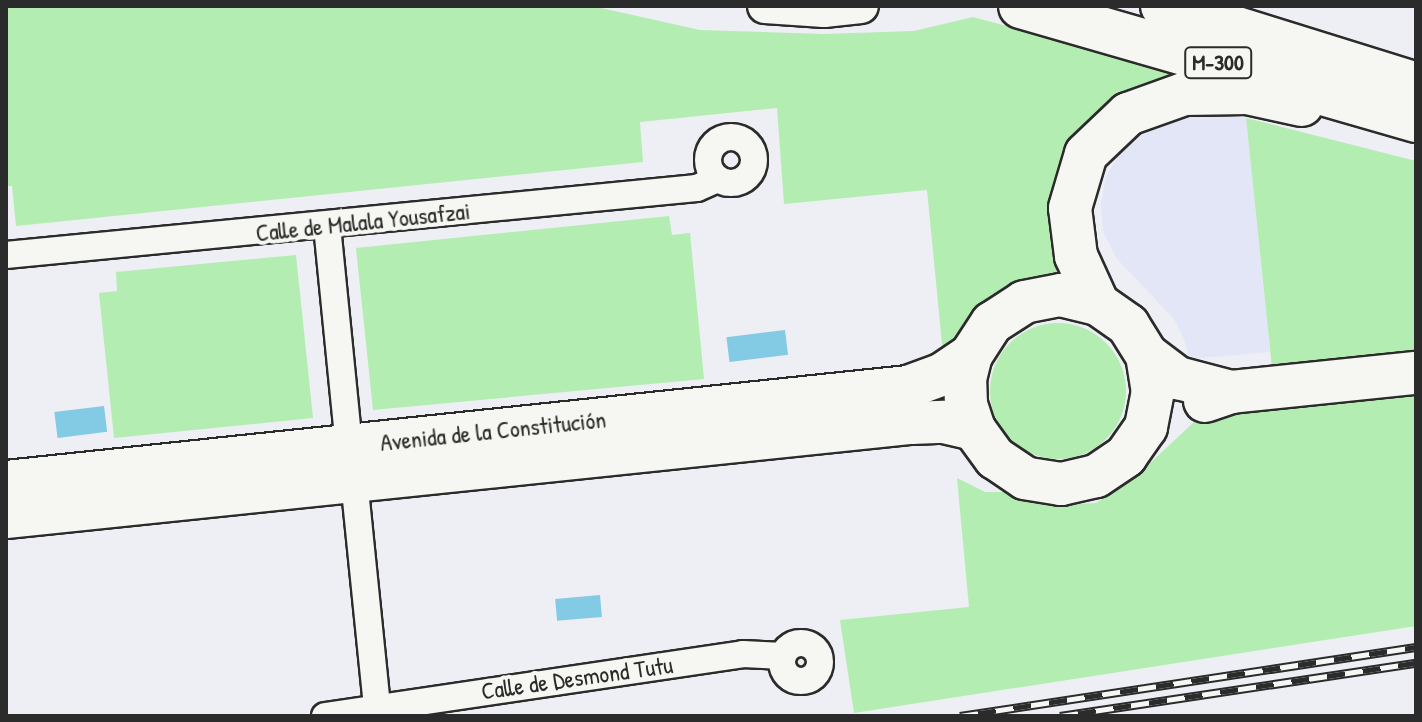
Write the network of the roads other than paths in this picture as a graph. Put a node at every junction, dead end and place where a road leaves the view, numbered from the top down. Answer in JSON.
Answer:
{"nodes":[{"id":1,"x":765,"y":6,"type":"edge"},
{"id":2,"x":861,"y":6,"type":"edge"},
{"id":3,"x":1021,"y":6,"type":"edge"},
{"id":4,"x":1163,"y":6,"type":"edge"},
{"id":5,"x":1416,"y":85,"type":"edge"},
{"id":6,"x":1416,"y":120,"type":"edge"},
{"id":7,"x":1416,"y":129,"type":"edge"},
{"id":8,"x":717,"y":179,"type":"dead end"},
{"id":9,"x":327,"y":226,"type":"junction"},
{"id":10,"x":6,"y":255,"type":"edge"},
{"id":11,"x":1098,"y":304,"type":"junction"},
{"id":12,"x":971,"y":355,"type":"junction"},
{"id":13,"x":1147,"y":355,"type":"junction"},
{"id":14,"x":1416,"y":373,"type":"edge"},
{"id":15,"x":1231,"y":392,"type":"junction"},
{"id":16,"x":1146,"y":427,"type":"junction"},
{"id":17,"x":974,"y":429,"type":"junction"},
{"id":18,"x":352,"y":463,"type":"junction"},
{"id":19,"x":6,"y":482,"type":"edge"},
{"id":20,"x":6,"y":517,"type":"edge"},
{"id":21,"x":783,"y":656,"type":"dead end"},
{"id":22,"x":377,"y":708,"type":"junction"},
{"id":23,"x":325,"y":716,"type":"edge"}],
"edges":[{"from":1,"to":2,"type":"street"},
{"from":3,"to":6,"type":"highway","number":"M-300"},
{"from":4,"to":5,"type":"highway","number":"M-300"},
{"from":7,"to":11,"type":"main road"},
{"from":8,"to":9,"type":"street","name":"Calle de Malala Yousafzai"},
{"from":9,"to":10,"type":"street","name":"Calle de Malala Yousafzai"},
{"from":9,"to":18,"type":"street"},
{"from":11,"to":12,"type":"main road"},
{"from":11,"to":13,"type":"main road"},
{"from":12,"to":17,"type":"main road"},
{"from":12,"to":18,"type":"main road","name":"Avenida de la Constitución"},
{"from":13,"to":15,"type":"main road"},
{"from":13,"to":16,"type":"main road"},
{"from":14,"to":15,"type":"main road"},
{"from":15,"to":16,"type":"main road"},
{"from":16,"to":17,"type":"main road"},
{"from":17,"to":18,"type":"main road","name":"Avenida de la Constitución"},
{"from":18,"to":19,"type":"main road","name":"Avenida de la Constitución"},
{"from":18,"to":20,"type":"main road","name":"Avenida de la Constitución"},
{"from":18,"to":22,"type":"street"},
{"from":21,"to":22,"type":"street","name":"Calle de Desmond Tutu"},
{"from":22,"to":23,"type":"street","name":"Calle de Desmond Tutu"}]}
